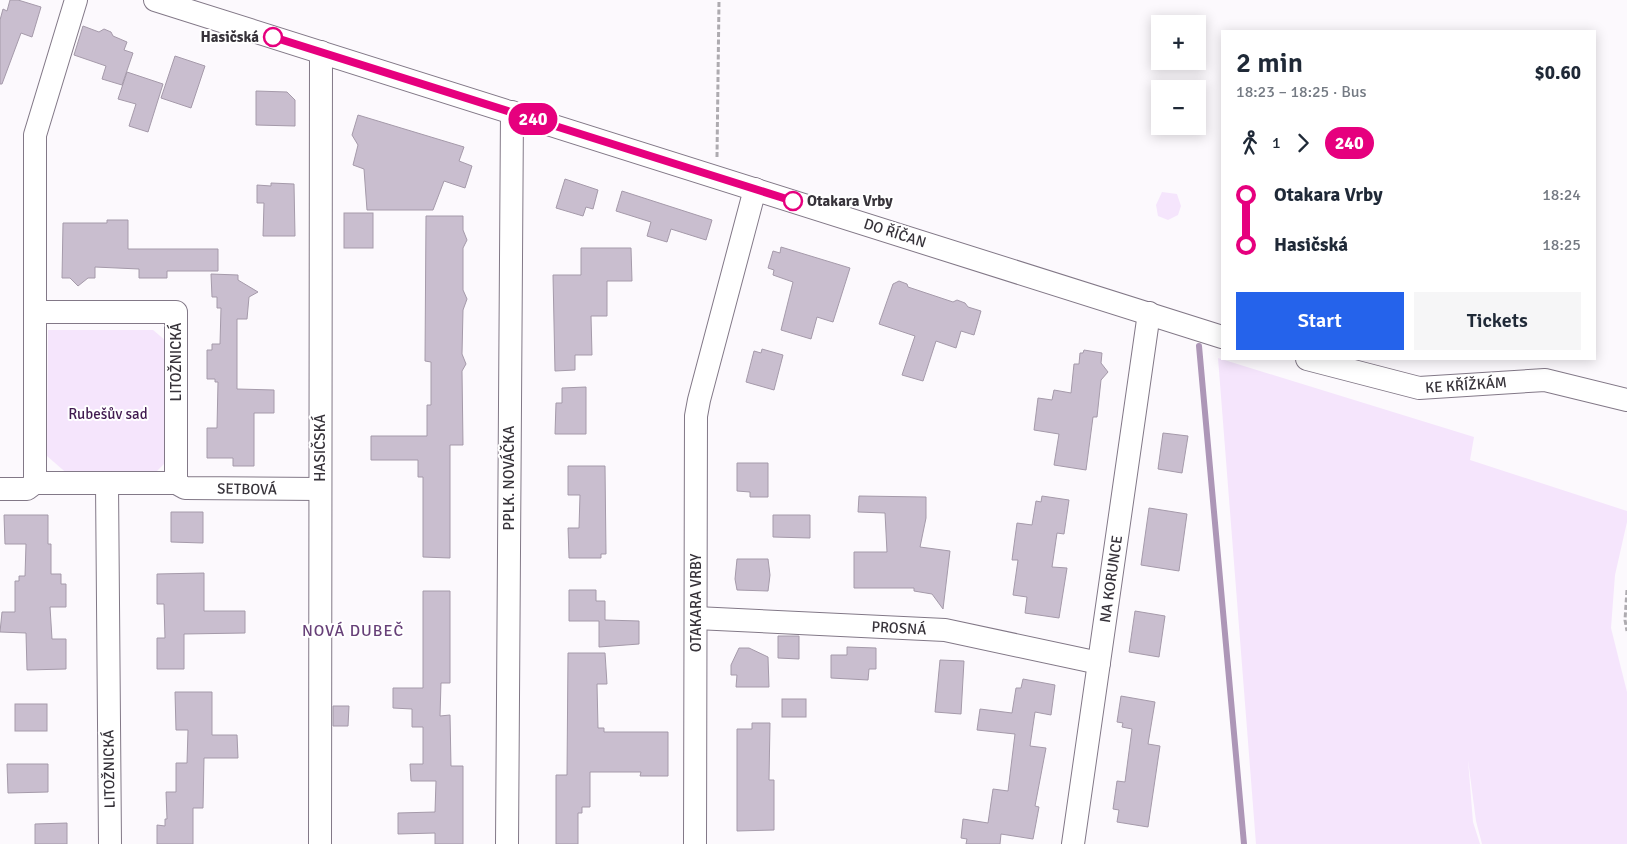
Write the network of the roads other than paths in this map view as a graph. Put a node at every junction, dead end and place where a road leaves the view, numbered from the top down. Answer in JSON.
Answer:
{"nodes":[{"id":1,"x":76,"y":0,"type":"edge"},
{"id":2,"x":155,"y":0,"type":"edge"},
{"id":3,"x":321,"y":52,"type":"junction"},
{"id":4,"x":512,"y":112,"type":"junction"},
{"id":5,"x":756,"y":189,"type":"junction"},
{"id":6,"x":35,"y":312,"type":"junction"},
{"id":7,"x":1149,"y":313,"type":"junction"},
{"id":8,"x":1221,"y":337,"type":"edge"},
{"id":9,"x":1311,"y":360,"type":"edge"},
{"id":10,"x":1627,"y":400,"type":"edge"},
{"id":11,"x":35,"y":483,"type":"junction"},
{"id":12,"x":107,"y":483,"type":"junction"},
{"id":13,"x":176,"y":483,"type":"junction"},
{"id":14,"x":0,"y":489,"type":"edge"},
{"id":15,"x":320,"y":489,"type":"junction"},
{"id":16,"x":696,"y":618,"type":"junction"},
{"id":17,"x":1099,"y":663,"type":"junction"},
{"id":18,"x":110,"y":844,"type":"edge"},
{"id":19,"x":320,"y":844,"type":"edge"},
{"id":20,"x":507,"y":844,"type":"edge"},
{"id":21,"x":695,"y":844,"type":"edge"},
{"id":22,"x":1073,"y":844,"type":"edge"}],
"edges":[{"from":1,"to":6,"type":"street"},
{"from":2,"to":3,"type":"street","name":"DO ŘÍČAN"},
{"from":3,"to":4,"type":"street","name":"DO ŘÍČAN"},
{"from":3,"to":15,"type":"street","name":"HASIČSKÁ"},
{"from":4,"to":5,"type":"street","name":"DO ŘÍČAN"},
{"from":4,"to":20,"type":"street","name":"PPLK. NOVÁČKA"},
{"from":5,"to":7,"type":"street","name":"DO ŘÍČAN"},
{"from":5,"to":16,"type":"street","name":"OTAKARA VRBY"},
{"from":6,"to":11,"type":"street"},
{"from":6,"to":13,"type":"street","name":"LITOŽNICKÁ"},
{"from":7,"to":8,"type":"street"},
{"from":7,"to":17,"type":"street","name":"NA KORUNCE"},
{"from":9,"to":10,"type":"street","name":"KE KŘÍŽKÁM"},
{"from":11,"to":12,"type":"street"},
{"from":11,"to":14,"type":"street"},
{"from":12,"to":13,"type":"street"},
{"from":12,"to":18,"type":"street","name":"LITOŽNICKÁ"},
{"from":13,"to":15,"type":"street","name":"SETBOVÁ"},
{"from":15,"to":19,"type":"street","name":"HASIČSKÁ"},
{"from":16,"to":17,"type":"street","name":"PROSNÁ"},
{"from":16,"to":21,"type":"street","name":"OTAKARA VRBY"},
{"from":17,"to":22,"type":"street","name":"NA KORUNCE"}]}
